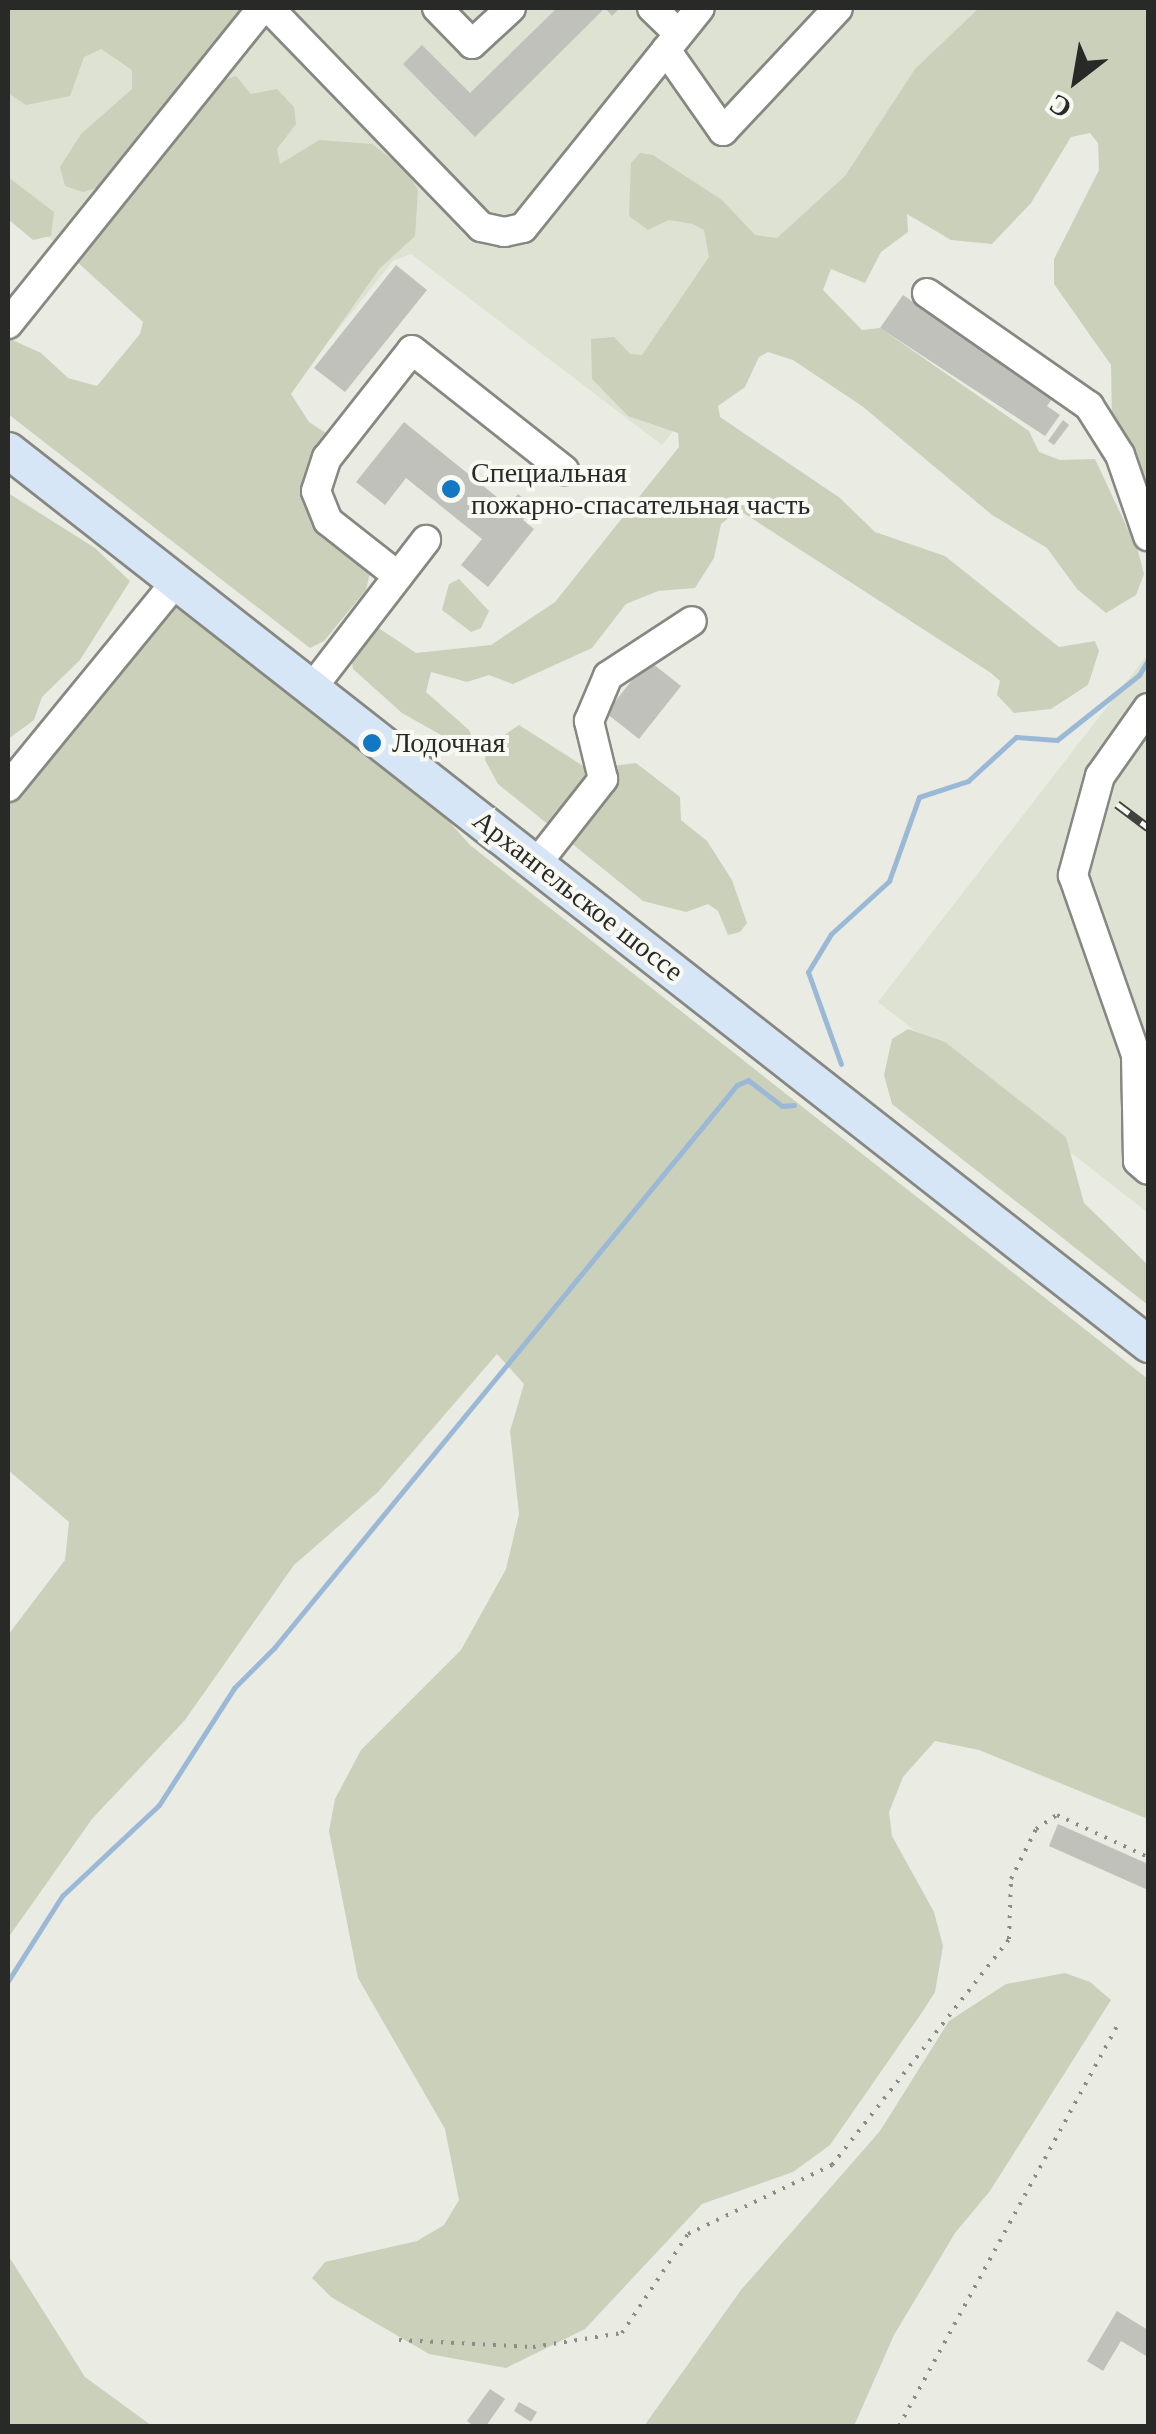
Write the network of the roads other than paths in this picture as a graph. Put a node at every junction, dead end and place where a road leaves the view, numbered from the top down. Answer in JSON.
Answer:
{"nodes":[{"id":1,"x":265,"y":8,"type":"edge"},
{"id":2,"x":436,"y":8,"type":"edge"},
{"id":3,"x":512,"y":8,"type":"edge"},
{"id":4,"x":652,"y":8,"type":"edge"},
{"id":5,"x":700,"y":8,"type":"edge"},
{"id":6,"x":838,"y":8,"type":"edge"},
{"id":7,"x":672,"y":42,"type":"junction"},
{"id":8,"x":927,"y":293,"type":"dead end"},
{"id":9,"x":8,"y":324,"type":"edge"},
{"id":10,"x":8,"y":450,"type":"edge"},
{"id":11,"x":564,"y":470,"type":"dead end"},
{"id":12,"x":1148,"y":536,"type":"edge"},
{"id":13,"x":426,"y":540,"type":"dead end"},
{"id":14,"x":398,"y":576,"type":"junction"},
{"id":15,"x":174,"y":584,"type":"junction"},
{"id":16,"x":692,"y":621,"type":"dead end"},
{"id":17,"x":312,"y":688,"type":"junction"},
{"id":18,"x":1148,"y":708,"type":"edge"},
{"id":19,"x":8,"y":787,"type":"edge"},
{"id":20,"x":537,"y":863,"type":"junction"},
{"id":21,"x":1148,"y":1170,"type":"edge"},
{"id":22,"x":1148,"y":1344,"type":"edge"}],
"edges":[{"from":1,"to":7,"type":"lane"},
{"from":1,"to":9,"type":"lane"},
{"from":2,"to":3,"type":"lane"},
{"from":4,"to":7,"type":"lane"},
{"from":5,"to":7,"type":"lane"},
{"from":6,"to":7,"type":"lane"},
{"from":8,"to":12,"type":"lane"},
{"from":10,"to":15,"type":"main road","name":"Архангельское шоссе"},
{"from":11,"to":14,"type":"lane"},
{"from":13,"to":14,"type":"lane"},
{"from":14,"to":17,"type":"lane"},
{"from":15,"to":17,"type":"main road","name":"Архангельское шоссе"},
{"from":15,"to":19,"type":"lane"},
{"from":16,"to":20,"type":"lane"},
{"from":17,"to":20,"type":"main road","name":"Архангельское шоссе"},
{"from":18,"to":21,"type":"lane"},
{"from":20,"to":22,"type":"main road","name":"Архангельское шоссе"}]}
